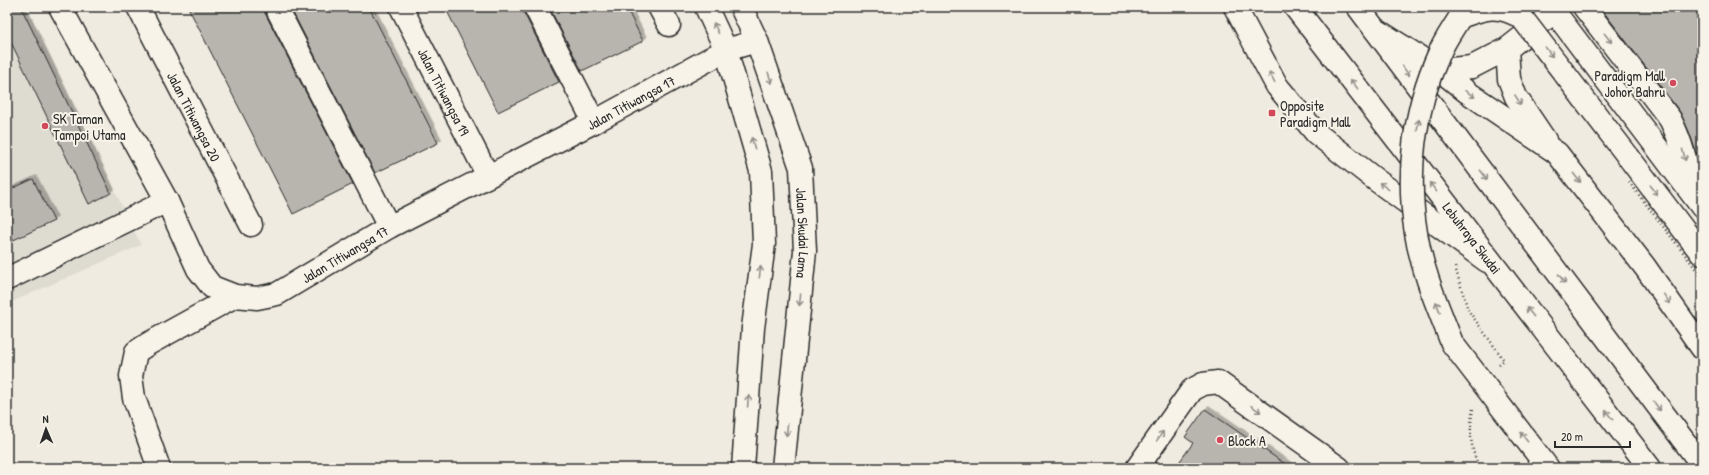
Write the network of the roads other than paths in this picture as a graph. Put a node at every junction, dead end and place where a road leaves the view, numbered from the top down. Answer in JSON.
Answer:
{"nodes":[{"id":1,"x":60,"y":7,"type":"edge"},
{"id":2,"x":138,"y":7,"type":"edge"},
{"id":3,"x":276,"y":7,"type":"edge"},
{"id":4,"x":401,"y":7,"type":"edge"},
{"id":5,"x":535,"y":7,"type":"edge"},
{"id":6,"x":706,"y":7,"type":"edge"},
{"id":7,"x":741,"y":7,"type":"edge"},
{"id":8,"x":1235,"y":7,"type":"edge"},
{"id":9,"x":1295,"y":7,"type":"edge"},
{"id":10,"x":1358,"y":7,"type":"edge"},
{"id":11,"x":1584,"y":7,"type":"edge"},
{"id":12,"x":1552,"y":10,"type":"edge"},
{"id":13,"x":1465,"y":12,"type":"edge"},
{"id":14,"x":1374,"y":29,"type":"junction"},
{"id":15,"x":757,"y":41,"type":"junction"},
{"id":16,"x":1507,"y":49,"type":"junction"},
{"id":17,"x":726,"y":50,"type":"junction"},
{"id":18,"x":1440,"y":70,"type":"junction"},
{"id":19,"x":594,"y":122,"type":"junction"},
{"id":20,"x":1551,"y":149,"type":"junction"},
{"id":21,"x":488,"y":176,"type":"junction"},
{"id":22,"x":167,"y":201,"type":"junction"},
{"id":23,"x":1697,"y":201,"type":"edge"},
{"id":24,"x":251,"y":225,"type":"dead end"},
{"id":25,"x":389,"y":227,"type":"junction"},
{"id":26,"x":1702,"y":254,"type":"edge"},
{"id":27,"x":1495,"y":267,"type":"junction"},
{"id":28,"x":7,"y":279,"type":"edge"},
{"id":29,"x":235,"y":296,"type":"junction"},
{"id":30,"x":1702,"y":348,"type":"edge"},
{"id":31,"x":1702,"y":465,"type":"edge"},
{"id":32,"x":159,"y":468,"type":"edge"},
{"id":33,"x":744,"y":468,"type":"edge"},
{"id":34,"x":783,"y":468,"type":"edge"},
{"id":35,"x":1137,"y":468,"type":"edge"},
{"id":36,"x":1339,"y":468,"type":"edge"},
{"id":37,"x":1548,"y":468,"type":"edge"},
{"id":38,"x":1650,"y":468,"type":"edge"}],
"edges":[{"from":1,"to":22,"type":"main road","name":"Jalan Titiwangsa 17"},
{"from":2,"to":24,"type":"main road","name":"Jalan Titiwangsa 20"},
{"from":3,"to":25,"type":"main road"},
{"from":4,"to":21,"type":"main road","name":"Jalan Titiwangsa 19"},
{"from":5,"to":19,"type":"main road"},
{"from":17,"to":6,"type":"main road","one_way":true},
{"from":7,"to":15,"type":"main road","name":"Jalan Skudai Lama"},
{"from":27,"to":8,"type":"main road","one_way":true},
{"from":27,"to":9,"type":"main road","name":"Lebuhraya Skudai","one_way":true},
{"from":10,"to":14,"type":"main road"},
{"from":11,"to":23,"type":"main road","one_way":true},
{"from":12,"to":16,"type":"main road"},
{"from":12,"to":23,"type":"main road"},
{"from":13,"to":26,"type":"main road","one_way":true,"bridge":true},
{"from":37,"to":13,"type":"main road","one_way":true,"bridge":true},
{"from":14,"to":18,"type":"main road"},
{"from":14,"to":31,"type":"main road","one_way":true},
{"from":15,"to":17,"type":"main road","name":"Jalan Titiwangsa 17"},
{"from":15,"to":34,"type":"main road","name":"Jalan Skudai Lama","one_way":true},
{"from":16,"to":18,"type":"main road"},
{"from":16,"to":20,"type":"main road","one_way":true},
{"from":17,"to":19,"type":"main road","name":"Jalan Titiwangsa 17"},
{"from":33,"to":17,"type":"main road","one_way":true},
{"from":18,"to":20,"type":"main road","one_way":true},
{"from":19,"to":21,"type":"main road","name":"Jalan Titiwangsa 17"},
{"from":20,"to":30,"type":"main road","one_way":true},
{"from":21,"to":25,"type":"main road","name":"Jalan Titiwangsa 17"},
{"from":22,"to":28,"type":"main road"},
{"from":22,"to":29,"type":"main road","name":"Jalan Titiwangsa 17"},
{"from":25,"to":29,"type":"main road","name":"Jalan Titiwangsa 17"},
{"from":38,"to":27,"type":"main road","name":"Lebuhraya Skudai","one_way":true},
{"from":29,"to":32,"type":"main road"},
{"from":35,"to":36,"type":"main road","one_way":true}]}
